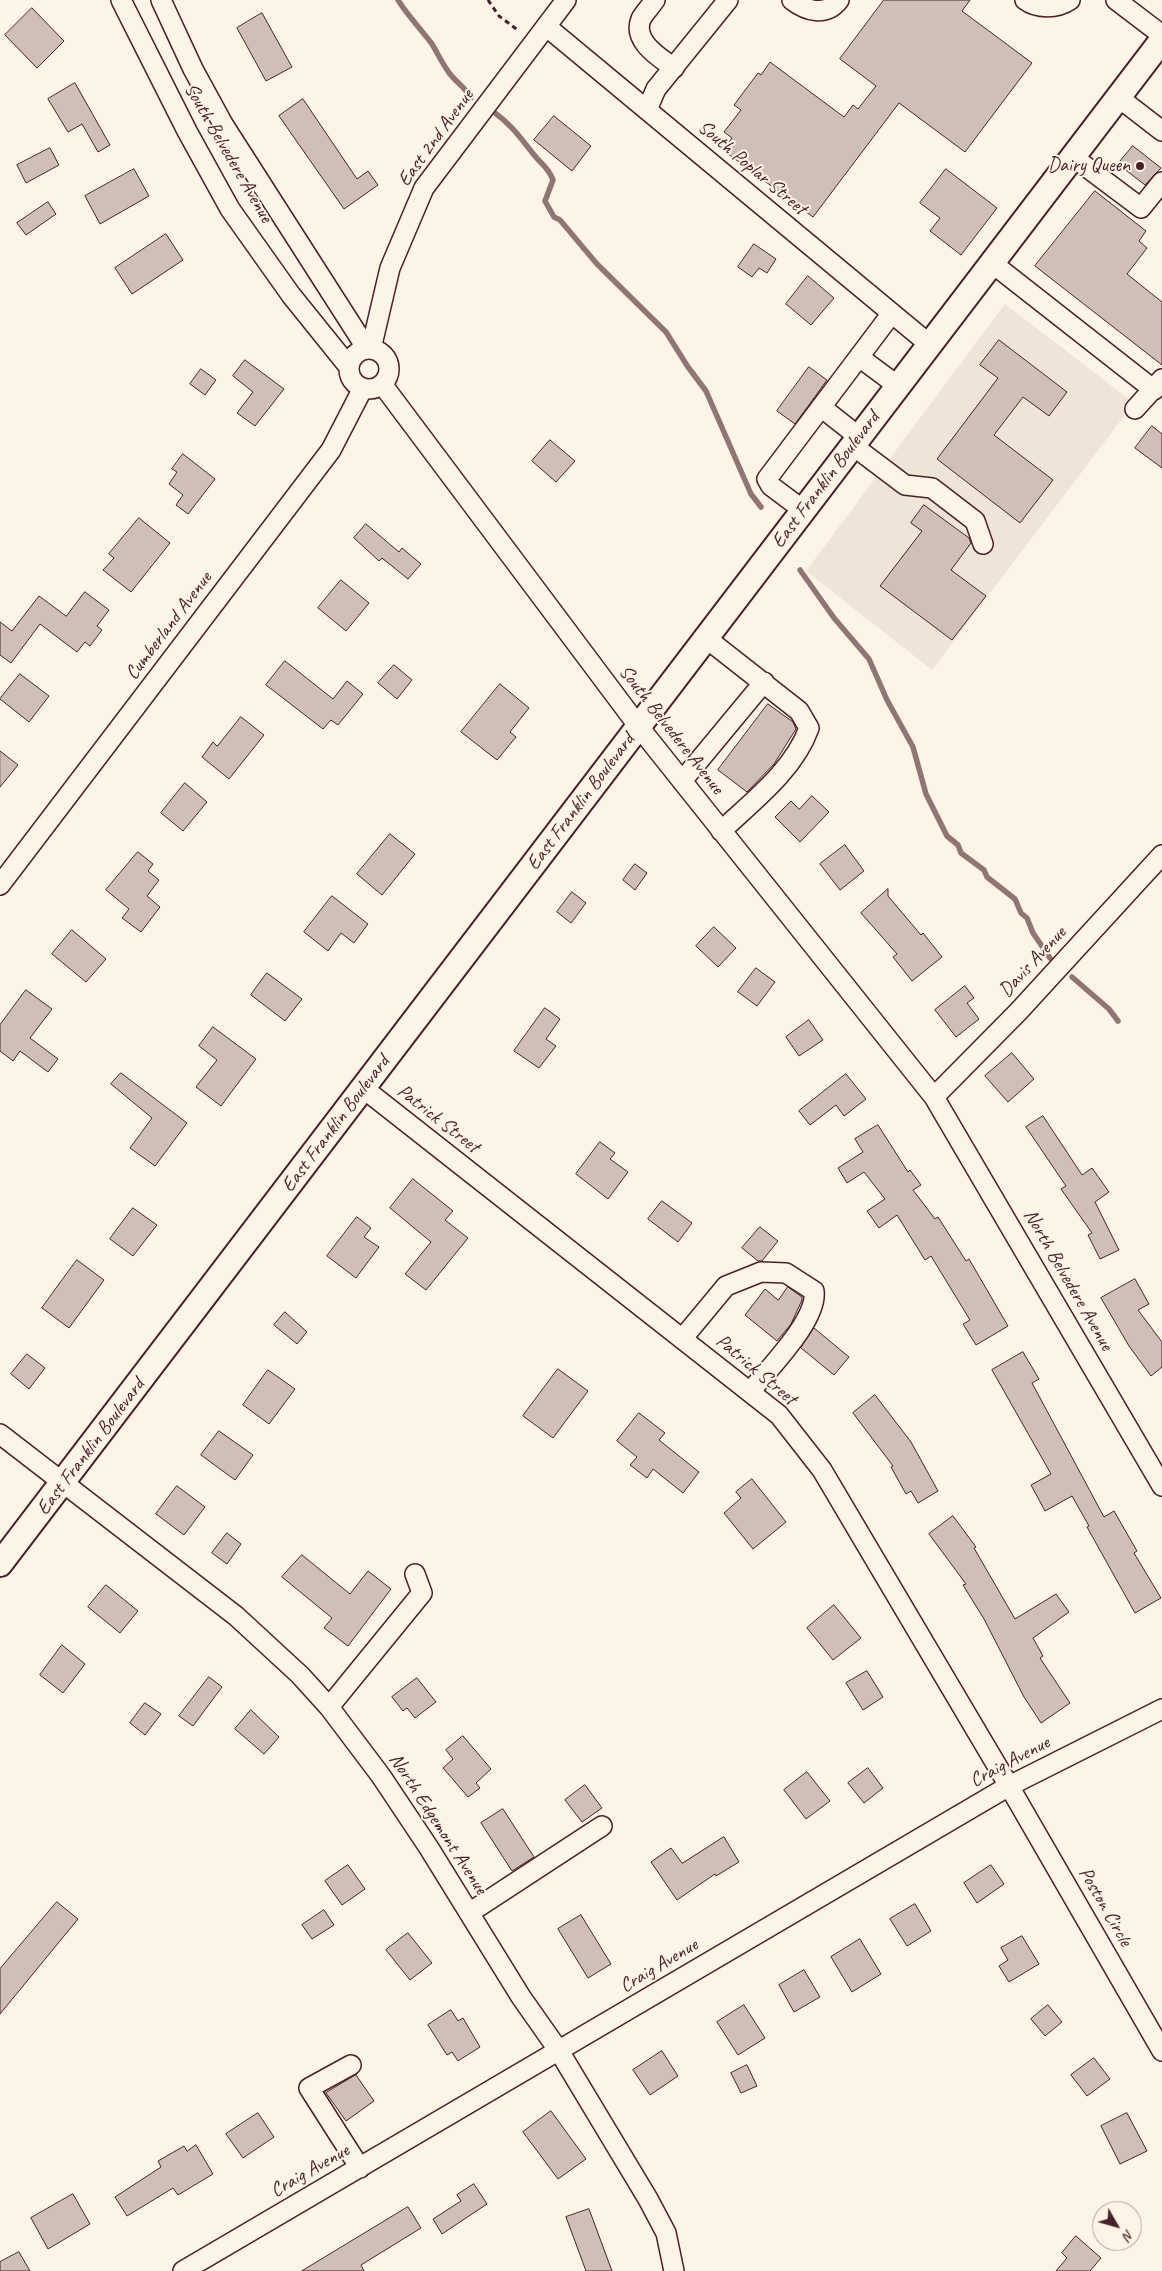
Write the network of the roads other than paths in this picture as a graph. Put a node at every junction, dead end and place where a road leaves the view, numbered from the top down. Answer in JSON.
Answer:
{"nodes":[{"id":1,"x":121,"y":0,"type":"edge"},
{"id":2,"x":161,"y":0,"type":"edge"},
{"id":3,"x":566,"y":0,"type":"edge"},
{"id":4,"x":655,"y":0,"type":"edge"},
{"id":5,"x":728,"y":0,"type":"edge"},
{"id":6,"x":792,"y":0,"type":"edge"},
{"id":7,"x":839,"y":0,"type":"edge"},
{"id":8,"x":1025,"y":0,"type":"edge"},
{"id":9,"x":1070,"y":0,"type":"edge"},
{"id":10,"x":1116,"y":0,"type":"edge"},
{"id":11,"x":547,"y":27,"type":"junction"},
{"id":12,"x":1162,"y":35,"type":"edge"},
{"id":13,"x":1162,"y":40,"type":"edge"},
{"id":14,"x":674,"y":68,"type":"junction"},
{"id":15,"x":1118,"y":97,"type":"junction"},
{"id":16,"x":647,"y":110,"type":"junction"},
{"id":17,"x":1162,"y":131,"type":"edge"},
{"id":18,"x":1073,"y":157,"type":"junction"},
{"id":19,"x":1162,"y":182,"type":"edge"},
{"id":20,"x":992,"y":263,"type":"junction"},
{"id":21,"x":892,"y":313,"type":"junction"},
{"id":22,"x":929,"y":344,"type":"junction"},
{"id":23,"x":369,"y":349,"type":"junction"},
{"id":24,"x":859,"y":357,"type":"junction"},
{"id":25,"x":349,"y":367,"type":"junction"},
{"id":26,"x":382,"y":384,"type":"junction"},
{"id":27,"x":1158,"y":384,"type":"edge"},
{"id":28,"x":898,"y":386,"type":"junction"},
{"id":29,"x":363,"y":388,"type":"junction"},
{"id":30,"x":821,"y":408,"type":"junction"},
{"id":31,"x":1135,"y":409,"type":"dead end"},
{"id":32,"x":856,"y":441,"type":"junction"},
{"id":33,"x":803,"y":510,"type":"junction"},
{"id":34,"x":983,"y":544,"type":"dead end"},
{"id":35,"x":706,"y":638,"type":"junction"},
{"id":36,"x":764,"y":682,"type":"junction"},
{"id":37,"x":639,"y":726,"type":"junction"},
{"id":38,"x":682,"y":781,"type":"junction"},
{"id":39,"x":721,"y":830,"type":"junction"},
{"id":40,"x":1162,"y":855,"type":"edge"},
{"id":41,"x":0,"y":885,"type":"edge"},
{"id":42,"x":363,"y":1088,"type":"junction"},
{"id":43,"x":934,"y":1097,"type":"junction"},
{"id":44,"x":682,"y":1339,"type":"junction"},
{"id":45,"x":750,"y":1392,"type":"junction"},
{"id":46,"x":0,"y":1434,"type":"edge"},
{"id":47,"x":64,"y":1482,"type":"junction"},
{"id":48,"x":1162,"y":1486,"type":"edge"},
{"id":49,"x":0,"y":1564,"type":"edge"},
{"id":50,"x":415,"y":1574,"type":"dead end"},
{"id":51,"x":328,"y":1707,"type":"junction"},
{"id":52,"x":1162,"y":1709,"type":"edge"},
{"id":53,"x":1009,"y":1786,"type":"junction"},
{"id":54,"x":602,"y":1826,"type":"dead end"},
{"id":55,"x":469,"y":1913,"type":"junction"},
{"id":56,"x":559,"y":2051,"type":"junction"},
{"id":57,"x":1162,"y":2051,"type":"edge"},
{"id":58,"x":351,"y":2064,"type":"dead end"},
{"id":59,"x":360,"y":2168,"type":"junction"},
{"id":60,"x":183,"y":2271,"type":"edge"},
{"id":61,"x":674,"y":2271,"type":"edge"}],
"edges":[{"from":1,"to":25,"type":"street","name":"South Belvedere Avenue"},
{"from":2,"to":23,"type":"street","name":"South Belvedere Avenue"},
{"from":3,"to":11,"type":"street","name":"East 2nd Avenue"},
{"from":4,"to":14,"type":"street"},
{"from":5,"to":14,"type":"street"},
{"from":6,"to":7,"type":"street"},
{"from":8,"to":9,"type":"street"},
{"from":10,"to":12,"type":"street"},
{"from":11,"to":16,"type":"street","name":"South Poplar Street"},
{"from":11,"to":23,"type":"street","name":"East 2nd Avenue"},
{"from":13,"to":15,"type":"main road","name":"East Franklin Boulevard"},
{"from":14,"to":16,"type":"street"},
{"from":15,"to":17,"type":"street"},
{"from":15,"to":18,"type":"main road","name":"East Franklin Boulevard"},
{"from":16,"to":21,"type":"street","name":"South Poplar Street"},
{"from":18,"to":19,"type":"street"},
{"from":18,"to":20,"type":"main road","name":"East Franklin Boulevard"},
{"from":20,"to":22,"type":"main road","name":"East Franklin Boulevard"},
{"from":20,"to":27,"type":"street"},
{"from":21,"to":22,"type":"street","name":"South Poplar Street"},
{"from":21,"to":24,"type":"street"},
{"from":22,"to":28,"type":"main road","name":"East Franklin Boulevard"},
{"from":23,"to":25,"type":"street"},
{"from":23,"to":26,"type":"street"},
{"from":24,"to":28,"type":"street"},
{"from":24,"to":30,"type":"street"},
{"from":25,"to":29,"type":"street"},
{"from":26,"to":29,"type":"street"},
{"from":26,"to":37,"type":"street","name":"South Belvedere Avenue"},
{"from":27,"to":31,"type":"street"},
{"from":28,"to":32,"type":"main road","name":"East Franklin Boulevard"},
{"from":29,"to":41,"type":"street","name":"Cumberland Avenue"},
{"from":30,"to":32,"type":"street"},
{"from":30,"to":33,"type":"street"},
{"from":32,"to":33,"type":"main road","name":"East Franklin Boulevard"},
{"from":32,"to":34,"type":"street"},
{"from":33,"to":35,"type":"main road","name":"East Franklin Boulevard"},
{"from":35,"to":36,"type":"street"},
{"from":35,"to":37,"type":"main road","name":"East Franklin Boulevard"},
{"from":36,"to":38,"type":"street"},
{"from":36,"to":39,"type":"street"},
{"from":37,"to":38,"type":"street","name":"South Belvedere Avenue"},
{"from":37,"to":42,"type":"main road","name":"East Franklin Boulevard"},
{"from":38,"to":39,"type":"street","name":"South Belvedere Avenue"},
{"from":39,"to":43,"type":"street","name":"South Belvedere Avenue"},
{"from":40,"to":43,"type":"street","name":"Davis Avenue"},
{"from":42,"to":44,"type":"street","name":"Patrick Street"},
{"from":42,"to":47,"type":"main road","name":"East Franklin Boulevard"},
{"from":43,"to":48,"type":"street","name":"North Belvedere Avenue"},
{"from":44,"to":45,"type":"street","name":"Patrick Street"},
{"from":44,"to":45,"type":"street"},
{"from":45,"to":53,"type":"street","name":"Patrick Street"},
{"from":46,"to":47,"type":"street","name":"North Edgemont Avenue"},
{"from":47,"to":49,"type":"main road","name":"East Franklin Boulevard"},
{"from":47,"to":51,"type":"street","name":"North Edgemont Avenue"},
{"from":50,"to":51,"type":"street"},
{"from":51,"to":55,"type":"street","name":"North Edgemont Avenue"},
{"from":52,"to":53,"type":"street","name":"Craig Avenue"},
{"from":53,"to":56,"type":"street","name":"Craig Avenue"},
{"from":53,"to":57,"type":"street","name":"Poston Circle"},
{"from":54,"to":55,"type":"street"},
{"from":55,"to":56,"type":"street","name":"North Edgemont Avenue"},
{"from":56,"to":59,"type":"street","name":"Craig Avenue"},
{"from":56,"to":61,"type":"street","name":"North Edgemont Avenue"},
{"from":58,"to":59,"type":"street"},
{"from":59,"to":60,"type":"street","name":"Craig Avenue"}]}
